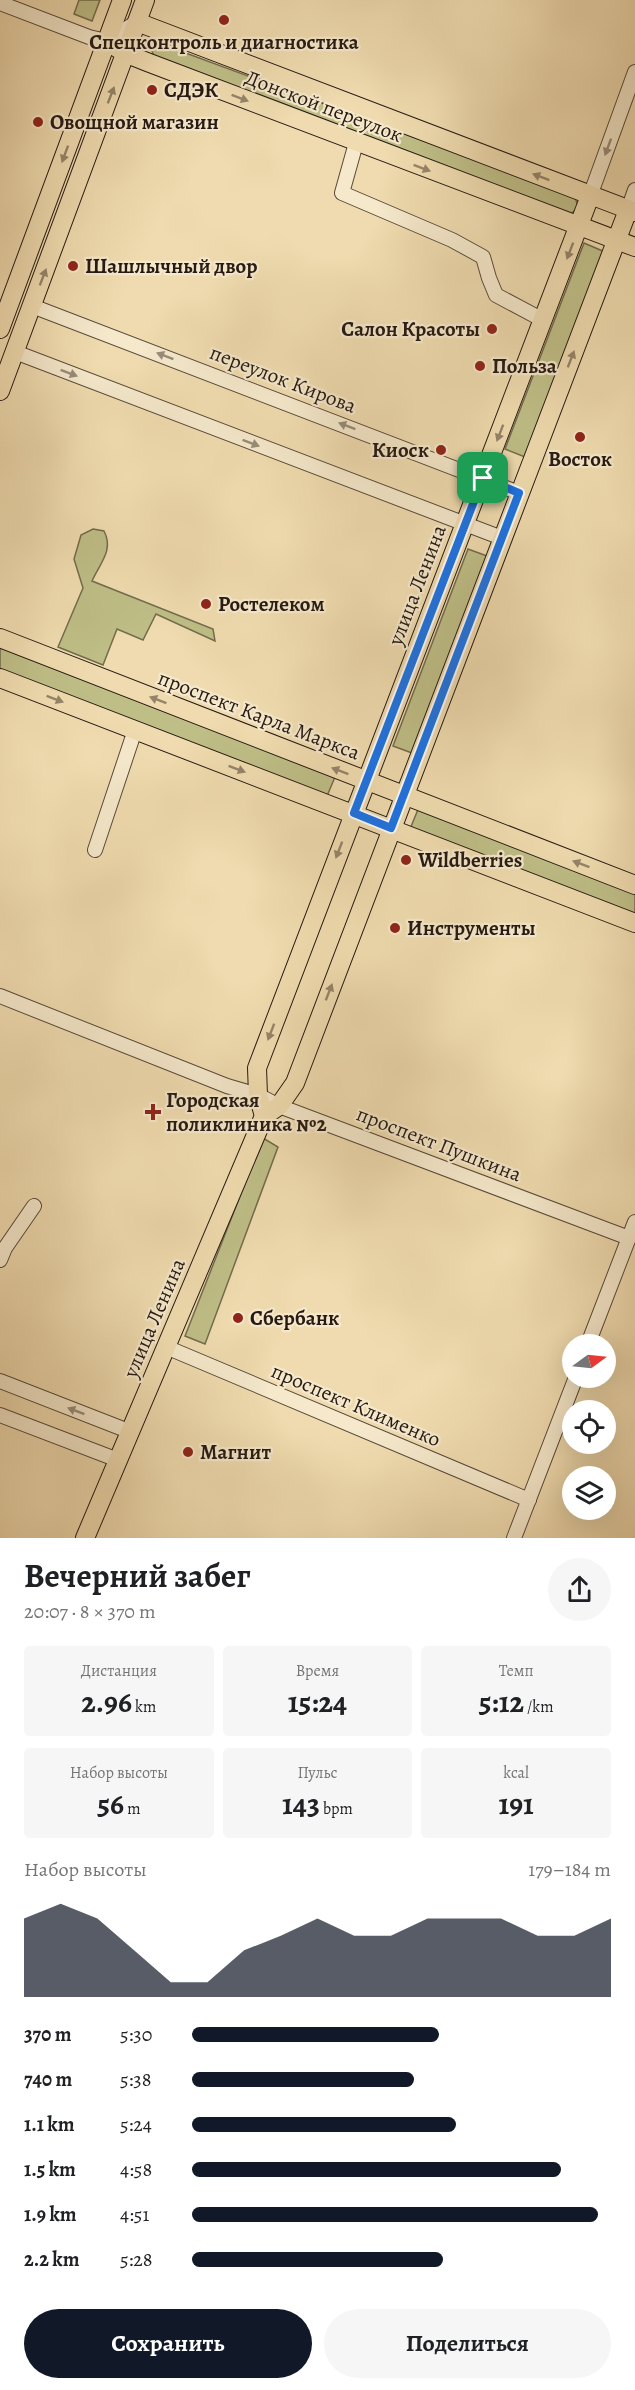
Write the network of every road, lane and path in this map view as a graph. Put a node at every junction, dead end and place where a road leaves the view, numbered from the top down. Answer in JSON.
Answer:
{"nodes":[{"id":1,"x":122,"y":0,"type":"edge"},
{"id":2,"x":145,"y":0,"type":"edge"},
{"id":3,"x":0,"y":3,"type":"edge"},
{"id":4,"x":138,"y":22,"type":"junction"},
{"id":5,"x":106,"y":41,"type":"junction"},
{"id":6,"x":127,"y":54,"type":"junction"},
{"id":7,"x":635,"y":72,"type":"edge"},
{"id":8,"x":356,"y":143,"type":"junction"},
{"id":9,"x":635,"y":190,"type":"edge"},
{"id":10,"x":590,"y":196,"type":"junction"},
{"id":11,"x":631,"y":211,"type":"edge"},
{"id":12,"x":579,"y":227,"type":"junction"},
{"id":13,"x":616,"y":240,"type":"junction"},
{"id":14,"x":635,"y":247,"type":"edge"},
{"id":15,"x":5,"y":299,"type":"edge"},
{"id":16,"x":32,"y":306,"type":"junction"},
{"id":17,"x":543,"y":320,"type":"junction"},
{"id":18,"x":0,"y":329,"type":"edge"},
{"id":19,"x":15,"y":352,"type":"junction"},
{"id":20,"x":0,"y":391,"type":"edge"},
{"id":21,"x":483,"y":478,"type":"junction"},
{"id":22,"x":519,"y":493,"type":"junction"},
{"id":23,"x":464,"y":525,"type":"junction"},
{"id":24,"x":502,"y":538,"type":"junction"},
{"id":25,"x":0,"y":638,"type":"edge"},
{"id":26,"x":0,"y":678,"type":"edge"},
{"id":27,"x":135,"y":730,"type":"junction"},
{"id":28,"x":367,"y":781,"type":"junction"},
{"id":29,"x":403,"y":795,"type":"junction"},
{"id":30,"x":354,"y":813,"type":"junction"},
{"id":31,"x":391,"y":828,"type":"junction"},
{"id":32,"x":95,"y":850,"type":"dead end"},
{"id":33,"x":635,"y":885,"type":"edge"},
{"id":34,"x":635,"y":923,"type":"edge"},
{"id":35,"x":0,"y":996,"type":"edge"},
{"id":36,"x":258,"y":1095,"type":"junction"},
{"id":37,"x":272,"y":1111,"type":"junction"},
{"id":38,"x":34,"y":1206,"type":"dead end"},
{"id":39,"x":635,"y":1222,"type":"edge"},
{"id":40,"x":629,"y":1238,"type":"junction"},
{"id":41,"x":0,"y":1260,"type":"edge"},
{"id":42,"x":592,"y":1334,"type":"edge"},
{"id":43,"x":166,"y":1347,"type":"junction"},
{"id":44,"x":0,"y":1381,"type":"edge"},
{"id":45,"x":572,"y":1388,"type":"edge"},
{"id":46,"x":0,"y":1416,"type":"edge"},
{"id":47,"x":130,"y":1431,"type":"junction"},
{"id":48,"x":118,"y":1460,"type":"junction"},
{"id":49,"x":529,"y":1500,"type":"junction"},
{"id":50,"x":85,"y":1538,"type":"edge"},
{"id":51,"x":514,"y":1538,"type":"edge"}],
"edges":[{"from":1,"to":5,"type":"main road"},
{"from":2,"to":4,"type":"main road"},
{"from":3,"to":5,"type":"street","name":"Донской переулок"},
{"from":4,"to":5,"type":"street"},
{"from":4,"to":6,"type":"main road"},
{"from":10,"to":4,"type":"main road","name":"Донской переулок","one_way":true},
{"from":5,"to":6,"type":"main road","name":"Донской переулок"},
{"from":5,"to":15,"type":"main road","one_way":true},
{"from":6,"to":8,"type":"main road","name":"Донской переулок","one_way":true},
{"from":16,"to":6,"type":"main road","one_way":true},
{"from":7,"to":10,"type":"street","name":"улица Ленина","one_way":true},
{"from":8,"to":12,"type":"main road","name":"Донской переулок","one_way":true},
{"from":8,"to":17,"type":"street"},
{"from":9,"to":11,"type":"street","name":"улица Ленина"},
{"from":10,"to":11,"type":"main road","name":"Донской переулок"},
{"from":10,"to":12,"type":"main road","name":"улица Ленина"},
{"from":11,"to":13,"type":"main road","name":"улица Ленина"},
{"from":12,"to":13,"type":"main road","name":"Донской переулок"},
{"from":12,"to":17,"type":"main road","name":"улица Ленина","one_way":true},
{"from":13,"to":14,"type":"main road","name":"Донской переулок"},
{"from":22,"to":13,"type":"main road","name":"улица Ленина","one_way":true},
{"from":15,"to":18,"type":"main road"},
{"from":16,"to":19,"type":"main road"},
{"from":21,"to":16,"type":"street","name":"переулок Кирова","one_way":true},
{"from":17,"to":21,"type":"main road","name":"улица Ленина","one_way":true},
{"from":19,"to":20,"type":"main road"},
{"from":19,"to":23,"type":"street","one_way":true},
{"from":21,"to":22,"type":"street","name":"переулок Кирова"},
{"from":21,"to":23,"type":"main road","name":"улица Ленина"},
{"from":22,"to":24,"type":"main road","name":"улица Ленина"},
{"from":23,"to":24,"type":"street"},
{"from":23,"to":28,"type":"main road","name":"улица Ленина"},
{"from":24,"to":29,"type":"main road","name":"улица Ленина"},
{"from":28,"to":25,"type":"main road","name":"проспект Карла Маркса","one_way":true},
{"from":26,"to":27,"type":"main road","one_way":true},
{"from":27,"to":30,"type":"main road","one_way":true},
{"from":27,"to":32,"type":"street"},
{"from":28,"to":29,"type":"main road","name":"проспект Карла Маркса"},
{"from":28,"to":30,"type":"main road","name":"улица Ленина"},
{"from":29,"to":31,"type":"main road","name":"улица Ленина"},
{"from":33,"to":29,"type":"main road","name":"проспект Карла Маркса","one_way":true},
{"from":30,"to":31,"type":"main road"},
{"from":30,"to":36,"type":"main road","name":"улица Ленина","one_way":true},
{"from":31,"to":34,"type":"main road"},
{"from":37,"to":31,"type":"main road","name":"улица Ленина","one_way":true},
{"from":35,"to":36,"type":"street"},
{"from":36,"to":37,"type":"main road","name":"улица Ленина"},
{"from":37,"to":40,"type":"street","name":"проспект Пушкина"},
{"from":37,"to":43,"type":"main road","name":"улица Ленина"},
{"from":38,"to":41,"type":"street"},
{"from":39,"to":40,"type":"street"},
{"from":40,"to":42,"type":"street"},
{"from":43,"to":47,"type":"main road","name":"улица Ленина"},
{"from":43,"to":49,"type":"street","name":"проспект Клименко"},
{"from":47,"to":44,"type":"street","one_way":true},
{"from":45,"to":49,"type":"street"},
{"from":46,"to":48,"type":"street"},
{"from":47,"to":48,"type":"main road","name":"улица Ленина"},
{"from":48,"to":50,"type":"main road","name":"улица Ленина"},
{"from":49,"to":51,"type":"street"}]}
